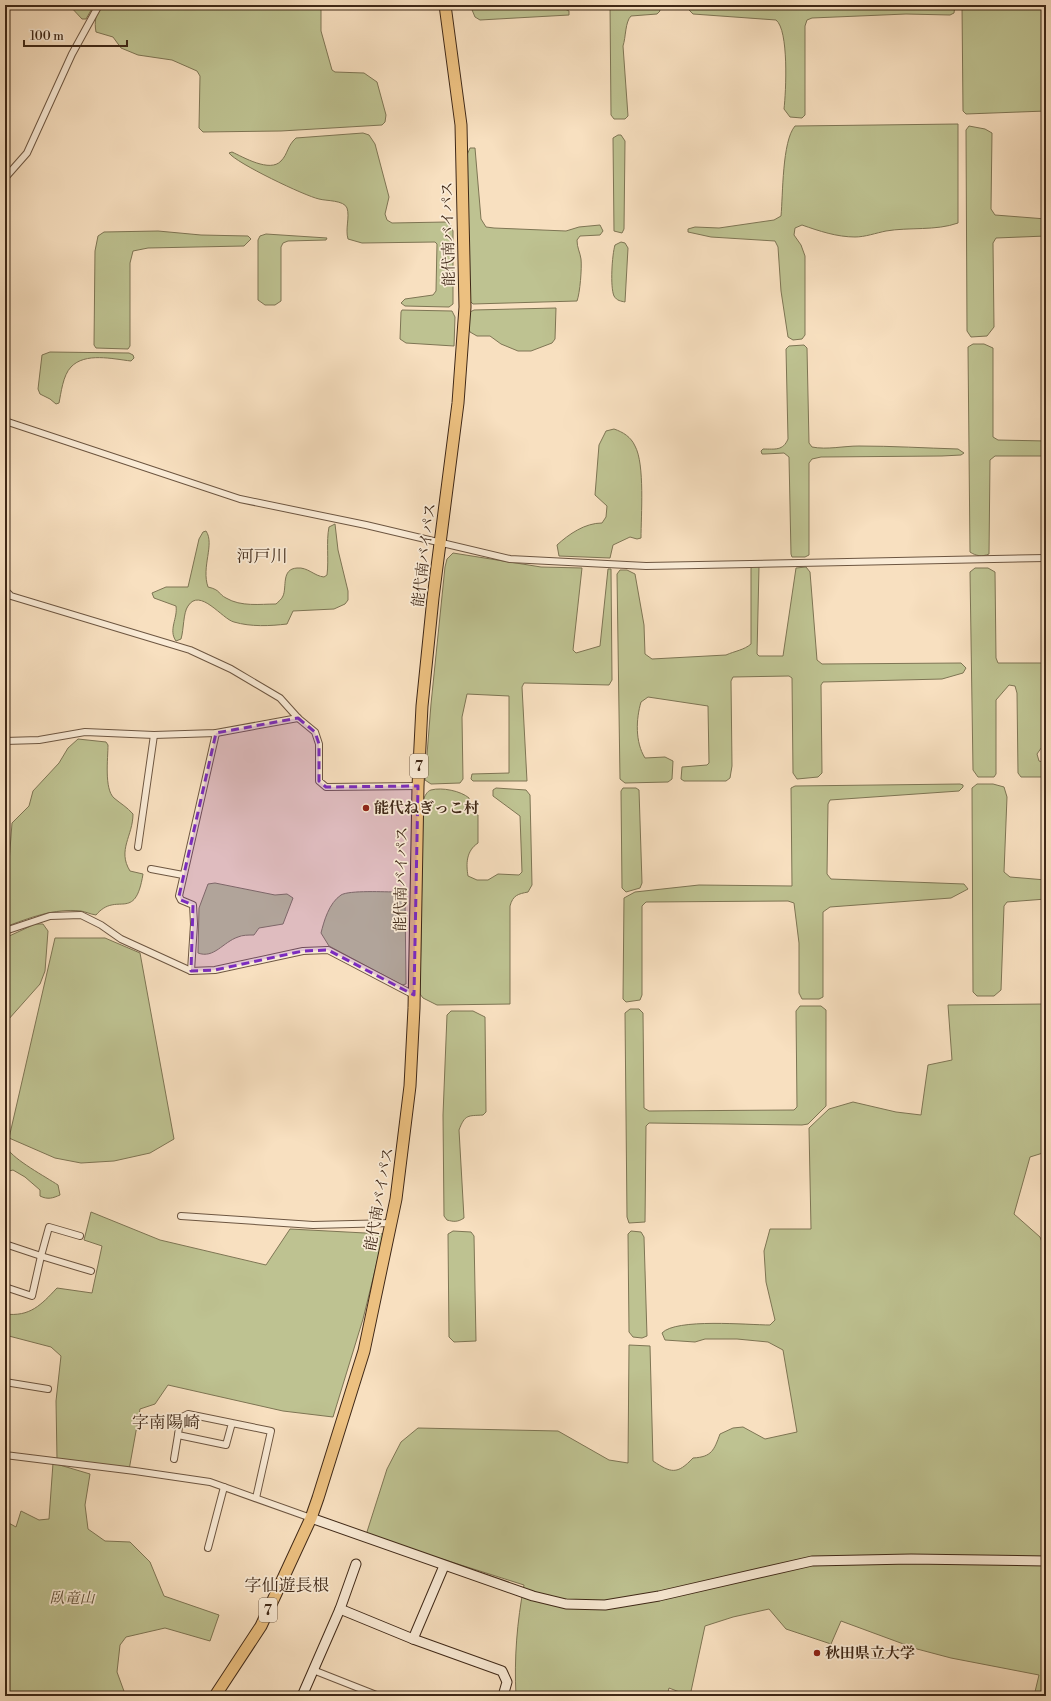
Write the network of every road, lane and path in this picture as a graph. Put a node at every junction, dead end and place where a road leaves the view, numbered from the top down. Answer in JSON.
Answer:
{"nodes":[{"id":1,"x":99,"y":5,"type":"edge"},
{"id":2,"x":444,"y":5,"type":"edge"},
{"id":3,"x":5,"y":178,"type":"edge"},
{"id":4,"x":5,"y":421,"type":"edge"},
{"id":5,"x":441,"y":544,"type":"junction"},
{"id":6,"x":1046,"y":558,"type":"edge"},
{"id":7,"x":5,"y":590,"type":"edge"},
{"id":8,"x":298,"y":718,"type":"junction"},
{"id":9,"x":216,"y":733,"type":"junction"},
{"id":10,"x":154,"y":735,"type":"junction"},
{"id":11,"x":6,"y":742,"type":"edge"},
{"id":12,"x":418,"y":786,"type":"junction"},
{"id":13,"x":138,"y":847,"type":"dead end"},
{"id":14,"x":151,"y":869,"type":"dead end"},
{"id":15,"x":184,"y":875,"type":"junction"},
{"id":16,"x":5,"y":931,"type":"edge"},
{"id":17,"x":191,"y":971,"type":"junction"},
{"id":18,"x":414,"y":995,"type":"junction"},
{"id":19,"x":181,"y":1216,"type":"dead end"},
{"id":20,"x":392,"y":1223,"type":"junction"},
{"id":21,"x":80,"y":1236,"type":"dead end"},
{"id":22,"x":5,"y":1244,"type":"edge"},
{"id":23,"x":41,"y":1256,"type":"junction"},
{"id":24,"x":92,"y":1271,"type":"dead end"},
{"id":25,"x":5,"y":1288,"type":"edge"},
{"id":26,"x":5,"y":1382,"type":"edge"},
{"id":27,"x":48,"y":1389,"type":"dead end"},
{"id":28,"x":232,"y":1423,"type":"junction"},
{"id":29,"x":178,"y":1435,"type":"junction"},
{"id":30,"x":5,"y":1455,"type":"edge"},
{"id":31,"x":174,"y":1459,"type":"dead end"},
{"id":32,"x":224,"y":1487,"type":"junction"},
{"id":33,"x":256,"y":1498,"type":"junction"},
{"id":34,"x":311,"y":1518,"type":"junction"},
{"id":35,"x":208,"y":1548,"type":"dead end"},
{"id":36,"x":1046,"y":1561,"type":"edge"},
{"id":37,"x":356,"y":1564,"type":"dead end"},
{"id":38,"x":444,"y":1566,"type":"junction"},
{"id":39,"x":340,"y":1609,"type":"junction"},
{"id":40,"x":413,"y":1639,"type":"junction"},
{"id":41,"x":313,"y":1670,"type":"junction"},
{"id":42,"x":215,"y":1696,"type":"edge"},
{"id":43,"x":302,"y":1696,"type":"edge"},
{"id":44,"x":379,"y":1696,"type":"edge"},
{"id":45,"x":503,"y":1696,"type":"edge"}],
"edges":[{"from":1,"to":3,"type":"street"},
{"from":2,"to":5,"type":"highway","name":"能代南バイパス","number":"7"},
{"from":4,"to":5,"type":"street"},
{"from":5,"to":6,"type":"street"},
{"from":5,"to":12,"type":"highway","name":"能代南バイパス","number":"7"},
{"from":7,"to":8,"type":"street"},
{"from":8,"to":9,"type":"street"},
{"from":8,"to":12,"type":"street"},
{"from":9,"to":10,"type":"street"},
{"from":9,"to":15,"type":"street"},
{"from":10,"to":11,"type":"street"},
{"from":10,"to":13,"type":"street"},
{"from":12,"to":18,"type":"highway","name":"能代南バイパス","number":"7"},
{"from":14,"to":15,"type":"street"},
{"from":15,"to":17,"type":"street"},
{"from":16,"to":17,"type":"street"},
{"from":17,"to":18,"type":"street"},
{"from":18,"to":20,"type":"highway","name":"能代南バイパス","number":"7"},
{"from":19,"to":20,"type":"street"},
{"from":20,"to":34,"type":"highway","name":"能代南バイパス","number":"7"},
{"from":21,"to":23,"type":"street"},
{"from":22,"to":23,"type":"street"},
{"from":23,"to":24,"type":"street"},
{"from":23,"to":25,"type":"street"},
{"from":26,"to":27,"type":"street"},
{"from":28,"to":29,"type":"street"},
{"from":28,"to":29,"type":"street"},
{"from":28,"to":33,"type":"street"},
{"from":29,"to":31,"type":"street"},
{"from":30,"to":32,"type":"street"},
{"from":32,"to":33,"type":"street"},
{"from":32,"to":35,"type":"street"},
{"from":33,"to":34,"type":"street"},
{"from":34,"to":38,"type":"street"},
{"from":34,"to":42,"type":"highway","name":"能代南バイパス","number":"7"},
{"from":36,"to":38,"type":"street"},
{"from":37,"to":39,"type":"street"},
{"from":38,"to":40,"type":"street"},
{"from":39,"to":40,"type":"street"},
{"from":39,"to":41,"type":"street"},
{"from":40,"to":45,"type":"street"},
{"from":41,"to":43,"type":"street"},
{"from":41,"to":44,"type":"street"}]}
